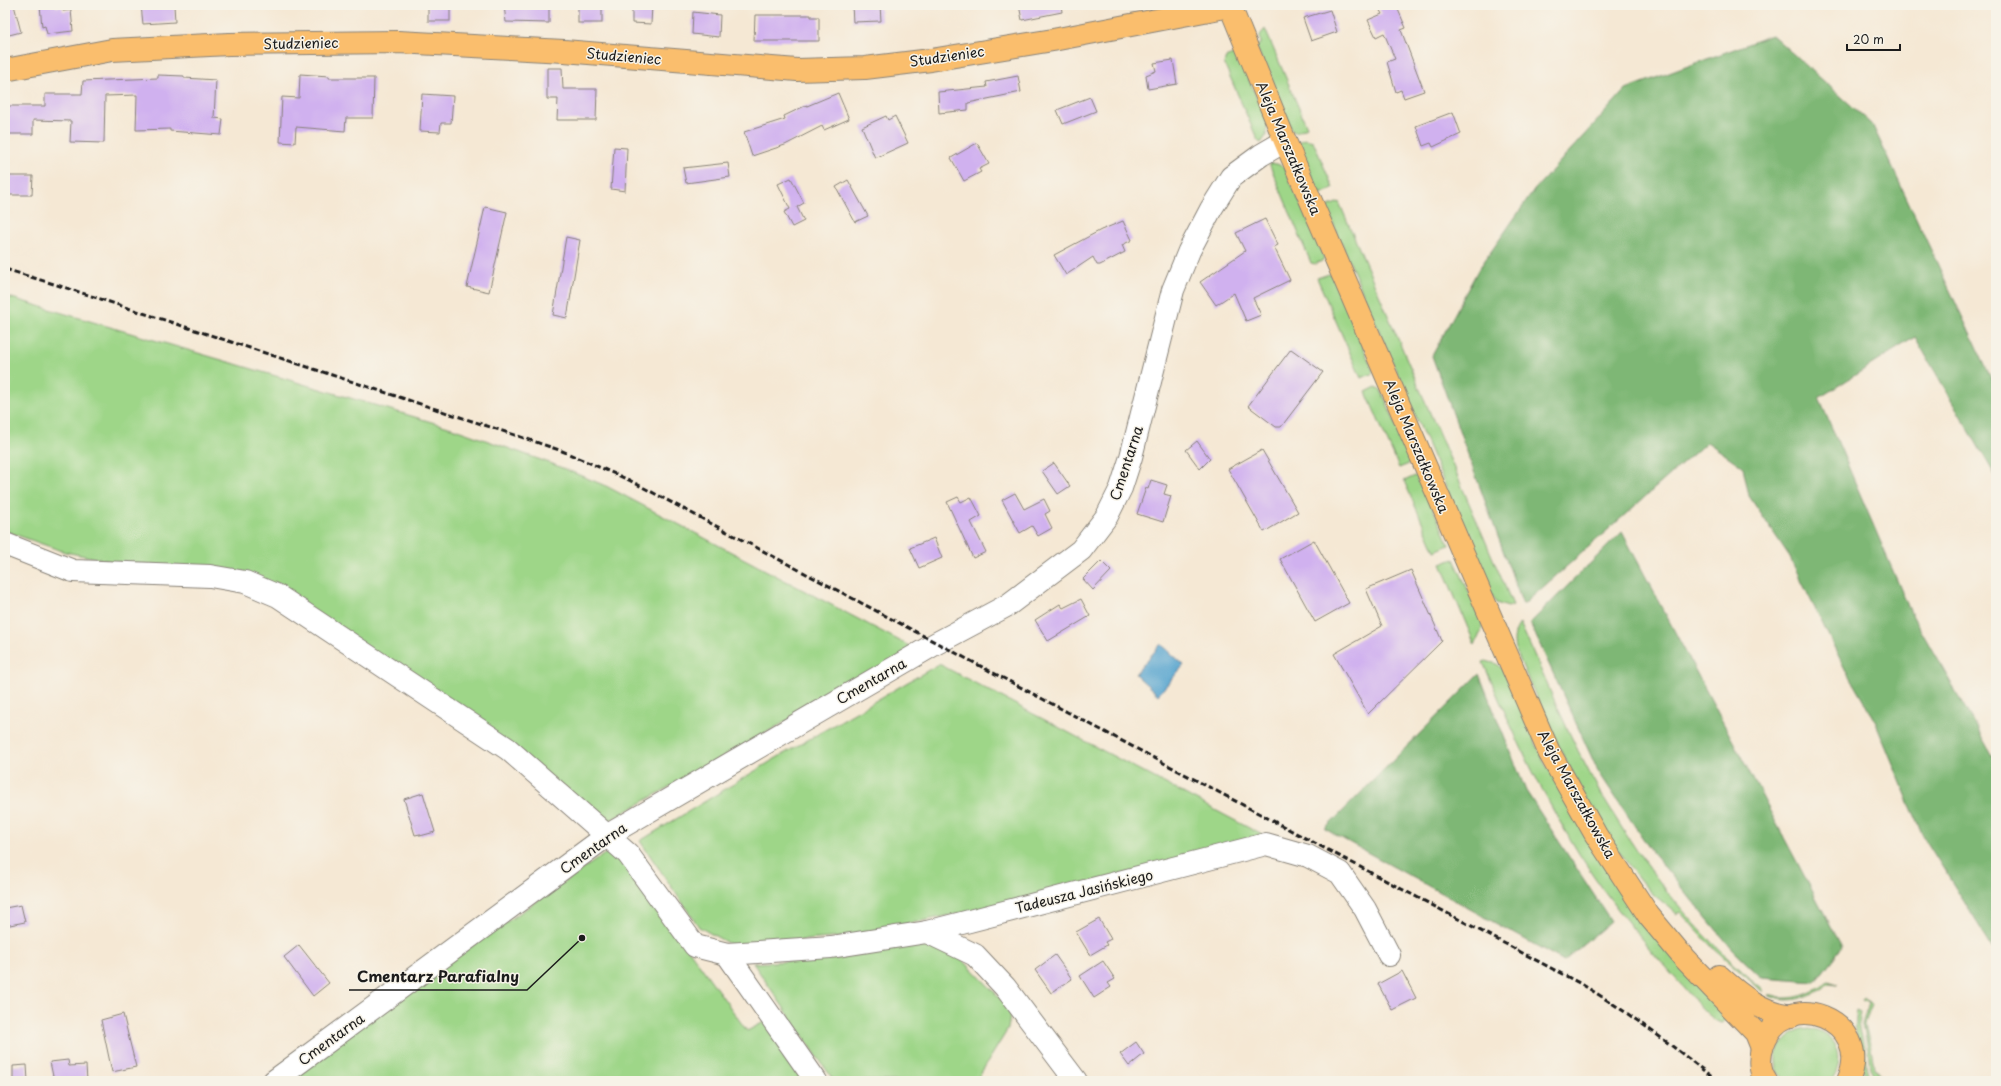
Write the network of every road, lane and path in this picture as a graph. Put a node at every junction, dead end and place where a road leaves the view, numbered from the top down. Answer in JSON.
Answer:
{"nodes":[{"id":1,"x":1233,"y":5,"type":"edge"},
{"id":2,"x":5,"y":70,"type":"edge"},
{"id":3,"x":1285,"y":140,"type":"junction"},
{"id":4,"x":5,"y":544,"type":"edge"},
{"id":5,"x":608,"y":835,"type":"junction"},
{"id":6,"x":1623,"y":875,"type":"junction"},
{"id":7,"x":927,"y":932,"type":"junction"},
{"id":8,"x":727,"y":954,"type":"junction"},
{"id":9,"x":1389,"y":955,"type":"dead end"},
{"id":10,"x":1792,"y":1016,"type":"junction"},
{"id":11,"x":1762,"y":1048,"type":"junction"},
{"id":12,"x":1853,"y":1075,"type":"edge"},
{"id":13,"x":1764,"y":1079,"type":"edge"},
{"id":14,"x":274,"y":1081,"type":"edge"},
{"id":15,"x":816,"y":1081,"type":"edge"},
{"id":16,"x":1076,"y":1081,"type":"edge"}],
"edges":[{"from":1,"to":2,"type":"main road","name":"Studzieniec"},
{"from":1,"to":3,"type":"main road","name":"Aleja Marszałkowska"},
{"from":3,"to":5,"type":"street","name":"Cmentarna"},
{"from":3,"to":6,"type":"main road","name":"Aleja Marszałkowska"},
{"from":4,"to":5,"type":"street","name":"Tadeusza Jasińskiego"},
{"from":5,"to":8,"type":"street","name":"Tadeusza Jasińskiego"},
{"from":5,"to":14,"type":"street","name":"Cmentarna"},
{"from":6,"to":10,"type":"main road","name":"Aleja Marszałkowska"},
{"from":6,"to":11,"type":"main road","name":"Aleja Marszałkowska"},
{"from":7,"to":8,"type":"street","name":"Tadeusza Jasińskiego"},
{"from":7,"to":9,"type":"street","name":"Tadeusza Jasińskiego"},
{"from":7,"to":16,"type":"street"},
{"from":8,"to":15,"type":"street"},
{"from":10,"to":11,"type":"main road"},
{"from":10,"to":12,"type":"main road"},
{"from":11,"to":13,"type":"main road"}]}
